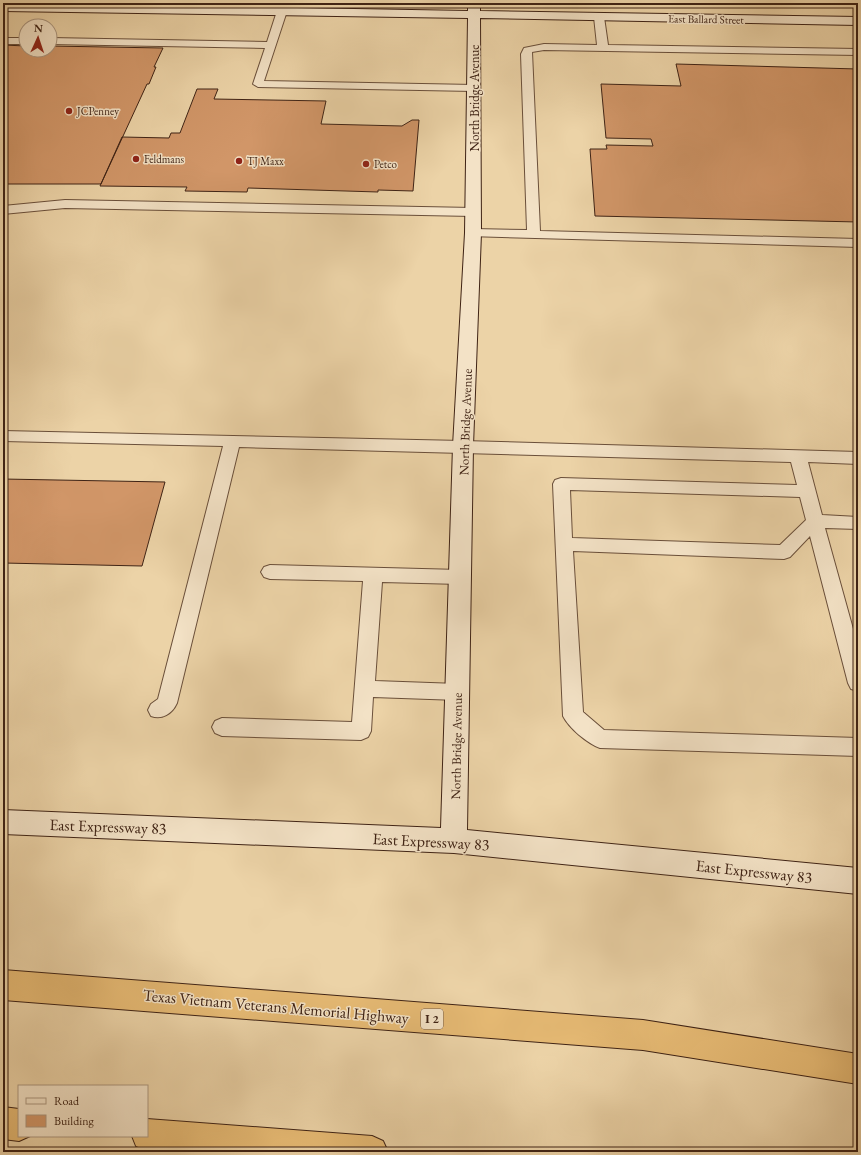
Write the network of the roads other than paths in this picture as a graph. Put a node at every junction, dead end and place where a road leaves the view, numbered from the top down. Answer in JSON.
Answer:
{"nodes":[{"id":1,"x":3,"y":7,"type":"edge"},
{"id":2,"x":474,"y":9,"type":"edge"},
{"id":3,"x":282,"y":11,"type":"junction"},
{"id":4,"x":599,"y":17,"type":"junction"},
{"id":5,"x":858,"y":21,"type":"edge"},
{"id":6,"x":3,"y":41,"type":"edge"},
{"id":7,"x":18,"y":41,"type":"edge"},
{"id":8,"x":58,"y":41,"type":"edge"},
{"id":9,"x":271,"y":45,"type":"junction"},
{"id":10,"x":603,"y":48,"type":"junction"},
{"id":11,"x":858,"y":52,"type":"edge"},
{"id":12,"x":474,"y":88,"type":"junction"},
{"id":13,"x":3,"y":210,"type":"edge"},
{"id":14,"x":473,"y":212,"type":"junction"},
{"id":15,"x":473,"y":233,"type":"junction"},
{"id":16,"x":534,"y":235,"type":"junction"},
{"id":17,"x":858,"y":243,"type":"edge"},
{"id":18,"x":3,"y":436,"type":"edge"},
{"id":19,"x":232,"y":441,"type":"junction"},
{"id":20,"x":463,"y":446,"type":"junction"},
{"id":21,"x":798,"y":456,"type":"junction"},
{"id":22,"x":858,"y":458,"type":"edge"},
{"id":23,"x":807,"y":491,"type":"junction"},
{"id":24,"x":814,"y":521,"type":"junction"},
{"id":25,"x":858,"y":523,"type":"edge"},
{"id":26,"x":564,"y":544,"type":"junction"},
{"id":27,"x":270,"y":572,"type":"dead end"},
{"id":28,"x":373,"y":575,"type":"junction"},
{"id":29,"x":460,"y":577,"type":"junction"},
{"id":30,"x":858,"y":683,"type":"edge"},
{"id":31,"x":366,"y":689,"type":"junction"},
{"id":32,"x":458,"y":692,"type":"junction"},
{"id":33,"x":158,"y":710,"type":"dead end"},
{"id":34,"x":222,"y":727,"type":"dead end"},
{"id":35,"x":858,"y":747,"type":"edge"},
{"id":36,"x":3,"y":822,"type":"edge"},
{"id":37,"x":454,"y":841,"type":"junction"},
{"id":38,"x":858,"y":881,"type":"edge"},
{"id":39,"x":3,"y":985,"type":"edge"},
{"id":40,"x":858,"y":1069,"type":"edge"},
{"id":41,"x":3,"y":1123,"type":"edge"},
{"id":42,"x":18,"y":1125,"type":"edge"},
{"id":43,"x":148,"y":1134,"type":"edge"},
{"id":44,"x":372,"y":1152,"type":"edge"}],
"edges":[{"from":1,"to":3,"type":"street","name":"East Ballard Street"},
{"from":2,"to":3,"type":"street","name":"East Ballard Street"},
{"from":2,"to":4,"type":"street","name":"East Ballard Street"},
{"from":2,"to":12,"type":"street","name":"North Bridge Avenue"},
{"from":3,"to":9,"type":"lane"},
{"from":4,"to":5,"type":"street","name":"East Ballard Street"},
{"from":4,"to":10,"type":"lane"},
{"from":6,"to":7,"type":"lane"},
{"from":8,"to":9,"type":"lane"},
{"from":9,"to":12,"type":"lane"},
{"from":10,"to":11,"type":"lane"},
{"from":10,"to":16,"type":"lane"},
{"from":12,"to":14,"type":"street","name":"North Bridge Avenue"},
{"from":13,"to":14,"type":"lane"},
{"from":14,"to":15,"type":"street","name":"North Bridge Avenue"},
{"from":15,"to":16,"type":"lane"},
{"from":15,"to":20,"type":"street","name":"North Bridge Avenue"},
{"from":16,"to":17,"type":"lane"},
{"from":18,"to":19,"type":"lane"},
{"from":19,"to":20,"type":"lane"},
{"from":19,"to":33,"type":"lane"},
{"from":20,"to":21,"type":"lane"},
{"from":20,"to":29,"type":"street","name":"North Bridge Avenue"},
{"from":21,"to":22,"type":"lane"},
{"from":21,"to":23,"type":"lane"},
{"from":23,"to":24,"type":"lane"},
{"from":23,"to":26,"type":"lane"},
{"from":24,"to":25,"type":"lane"},
{"from":24,"to":26,"type":"lane"},
{"from":24,"to":30,"type":"lane"},
{"from":26,"to":35,"type":"lane"},
{"from":27,"to":28,"type":"lane"},
{"from":28,"to":29,"type":"lane"},
{"from":28,"to":31,"type":"lane"},
{"from":29,"to":32,"type":"street","name":"North Bridge Avenue"},
{"from":31,"to":32,"type":"lane"},
{"from":31,"to":34,"type":"lane"},
{"from":32,"to":37,"type":"street","name":"North Bridge Avenue"},
{"from":36,"to":37,"type":"street","name":"East Expressway 83"},
{"from":37,"to":38,"type":"street","name":"East Expressway 83"},
{"from":39,"to":40,"type":"highway","name":"Texas Vietnam Veterans Memorial Highway","number":"I 2"},
{"from":41,"to":42,"type":"highway"},
{"from":43,"to":44,"type":"highway"}]}
